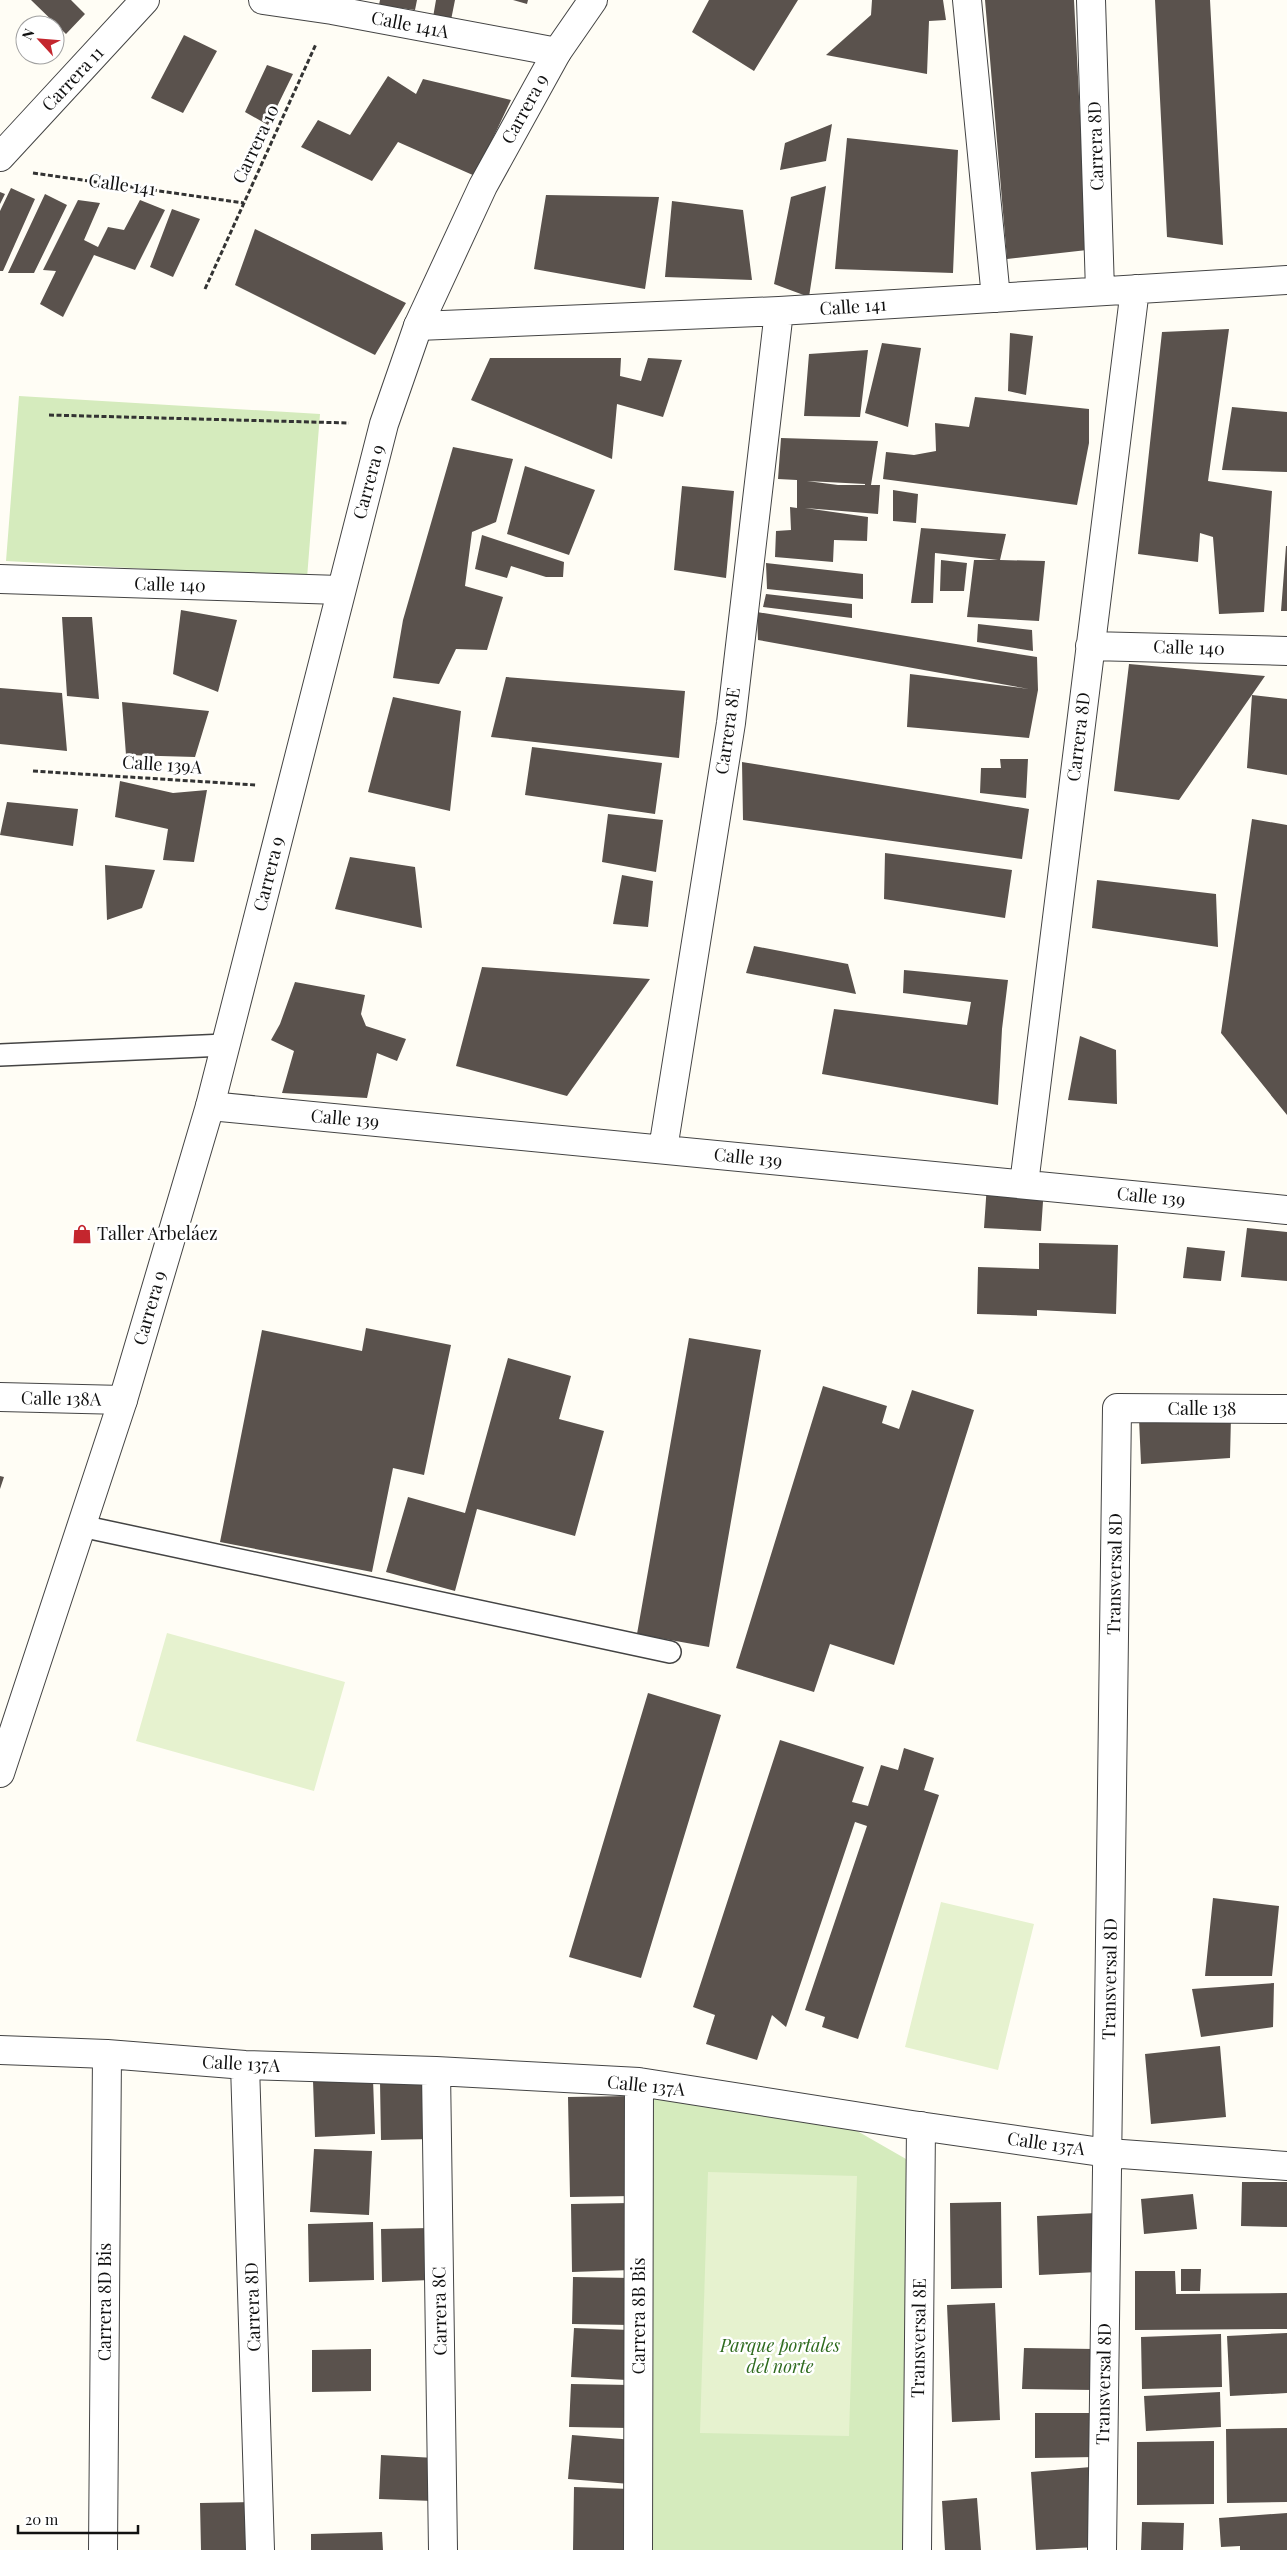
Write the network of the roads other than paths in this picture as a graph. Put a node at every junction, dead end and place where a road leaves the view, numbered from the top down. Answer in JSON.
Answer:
{"nodes":[{"id":1,"x":145,"y":0,"type":"edge"},
{"id":2,"x":263,"y":0,"type":"edge"},
{"id":3,"x":593,"y":0,"type":"edge"},
{"id":4,"x":967,"y":0,"type":"edge"},
{"id":5,"x":1091,"y":0,"type":"edge"},
{"id":6,"x":557,"y":52,"type":"junction"},
{"id":7,"x":0,"y":158,"type":"edge"},
{"id":8,"x":1287,"y":280,"type":"edge"},
{"id":9,"x":1135,"y":289,"type":"junction"},
{"id":10,"x":1100,"y":291,"type":"junction"},
{"id":11,"x":996,"y":298,"type":"junction"},
{"id":12,"x":779,"y":311,"type":"junction"},
{"id":13,"x":418,"y":326,"type":"junction"},
{"id":14,"x":0,"y":579,"type":"edge"},
{"id":15,"x":340,"y":590,"type":"junction"},
{"id":16,"x":1090,"y":646,"type":"junction"},
{"id":17,"x":1287,"y":651,"type":"edge"},
{"id":18,"x":225,"y":1045,"type":"junction"},
{"id":19,"x":0,"y":1055,"type":"edge"},
{"id":20,"x":210,"y":1106,"type":"junction"},
{"id":21,"x":663,"y":1149,"type":"junction"},
{"id":22,"x":1024,"y":1184,"type":"junction"},
{"id":23,"x":1287,"y":1210,"type":"edge"},
{"id":24,"x":0,"y":1397,"type":"edge"},
{"id":25,"x":123,"y":1400,"type":"junction"},
{"id":26,"x":1117,"y":1408,"type":"joint"},
{"id":27,"x":1287,"y":1409,"type":"edge"},
{"id":28,"x":81,"y":1526,"type":"junction"},
{"id":29,"x":670,"y":1652,"type":"dead end"},
{"id":30,"x":0,"y":1773,"type":"edge"},
{"id":31,"x":0,"y":2050,"type":"edge"},
{"id":32,"x":107,"y":2054,"type":"junction"},
{"id":33,"x":245,"y":2065,"type":"junction"},
{"id":34,"x":436,"y":2071,"type":"junction"},
{"id":35,"x":639,"y":2082,"type":"junction"},
{"id":36,"x":921,"y":2126,"type":"junction"},
{"id":37,"x":1108,"y":2153,"type":"junction"},
{"id":38,"x":1287,"y":2166,"type":"edge"},
{"id":39,"x":103,"y":2550,"type":"edge"},
{"id":40,"x":260,"y":2550,"type":"edge"},
{"id":41,"x":443,"y":2550,"type":"edge"},
{"id":42,"x":638,"y":2550,"type":"edge"},
{"id":43,"x":917,"y":2550,"type":"edge"},
{"id":44,"x":1102,"y":2550,"type":"edge"}],
"edges":[{"from":1,"to":7,"type":"street","name":"Carrera 11"},
{"from":2,"to":6,"type":"street","name":"Calle 141A"},
{"from":3,"to":6,"type":"street","name":"Carrera 9"},
{"from":4,"to":11,"type":"street"},
{"from":5,"to":10,"type":"street","name":"Carrera 8D"},
{"from":6,"to":13,"type":"street","name":"Carrera 9"},
{"from":8,"to":9,"type":"street","name":"Calle 141"},
{"from":9,"to":10,"type":"street","name":"Calle 141"},
{"from":9,"to":16,"type":"street","name":"Carrera 8D"},
{"from":10,"to":11,"type":"street","name":"Calle 141"},
{"from":11,"to":12,"type":"street","name":"Calle 141"},
{"from":12,"to":13,"type":"street","name":"Calle 141"},
{"from":12,"to":21,"type":"street","name":"Carrera 8E"},
{"from":13,"to":15,"type":"street","name":"Carrera 9"},
{"from":14,"to":15,"type":"street","name":"Calle 140"},
{"from":15,"to":18,"type":"street","name":"Carrera 9"},
{"from":16,"to":17,"type":"street","name":"Calle 140"},
{"from":16,"to":22,"type":"street","name":"Carrera 8D"},
{"from":18,"to":19,"type":"lane"},
{"from":18,"to":20,"type":"street","name":"Carrera 9"},
{"from":20,"to":21,"type":"street","name":"Calle 139"},
{"from":20,"to":25,"type":"street","name":"Carrera 9"},
{"from":21,"to":22,"type":"street","name":"Calle 139"},
{"from":22,"to":23,"type":"street","name":"Calle 139"},
{"from":24,"to":25,"type":"street","name":"Calle 138A"},
{"from":25,"to":28,"type":"street","name":"Carrera 9"},
{"from":26,"to":27,"type":"street","name":"Calle 138"},
{"from":26,"to":37,"type":"street","name":"Transversal 8D"},
{"from":28,"to":29,"type":"lane"},
{"from":28,"to":30,"type":"street","name":"Carrera 9"},
{"from":31,"to":32,"type":"street","name":"Calle 137A"},
{"from":32,"to":33,"type":"street","name":"Calle 137A"},
{"from":32,"to":39,"type":"street","name":"Carrera 8D Bis"},
{"from":33,"to":34,"type":"street","name":"Calle 137A"},
{"from":33,"to":40,"type":"street","name":"Carrera 8D"},
{"from":34,"to":35,"type":"street","name":"Calle 137A"},
{"from":34,"to":41,"type":"street","name":"Carrera 8C"},
{"from":35,"to":36,"type":"street","name":"Calle 137A"},
{"from":35,"to":42,"type":"street","name":"Carrera 8B Bis"},
{"from":36,"to":37,"type":"street","name":"Calle 137A"},
{"from":36,"to":43,"type":"street","name":"Transversal 8E"},
{"from":37,"to":38,"type":"street","name":"Calle 137A"},
{"from":37,"to":44,"type":"street","name":"Transversal 8D"}]}
